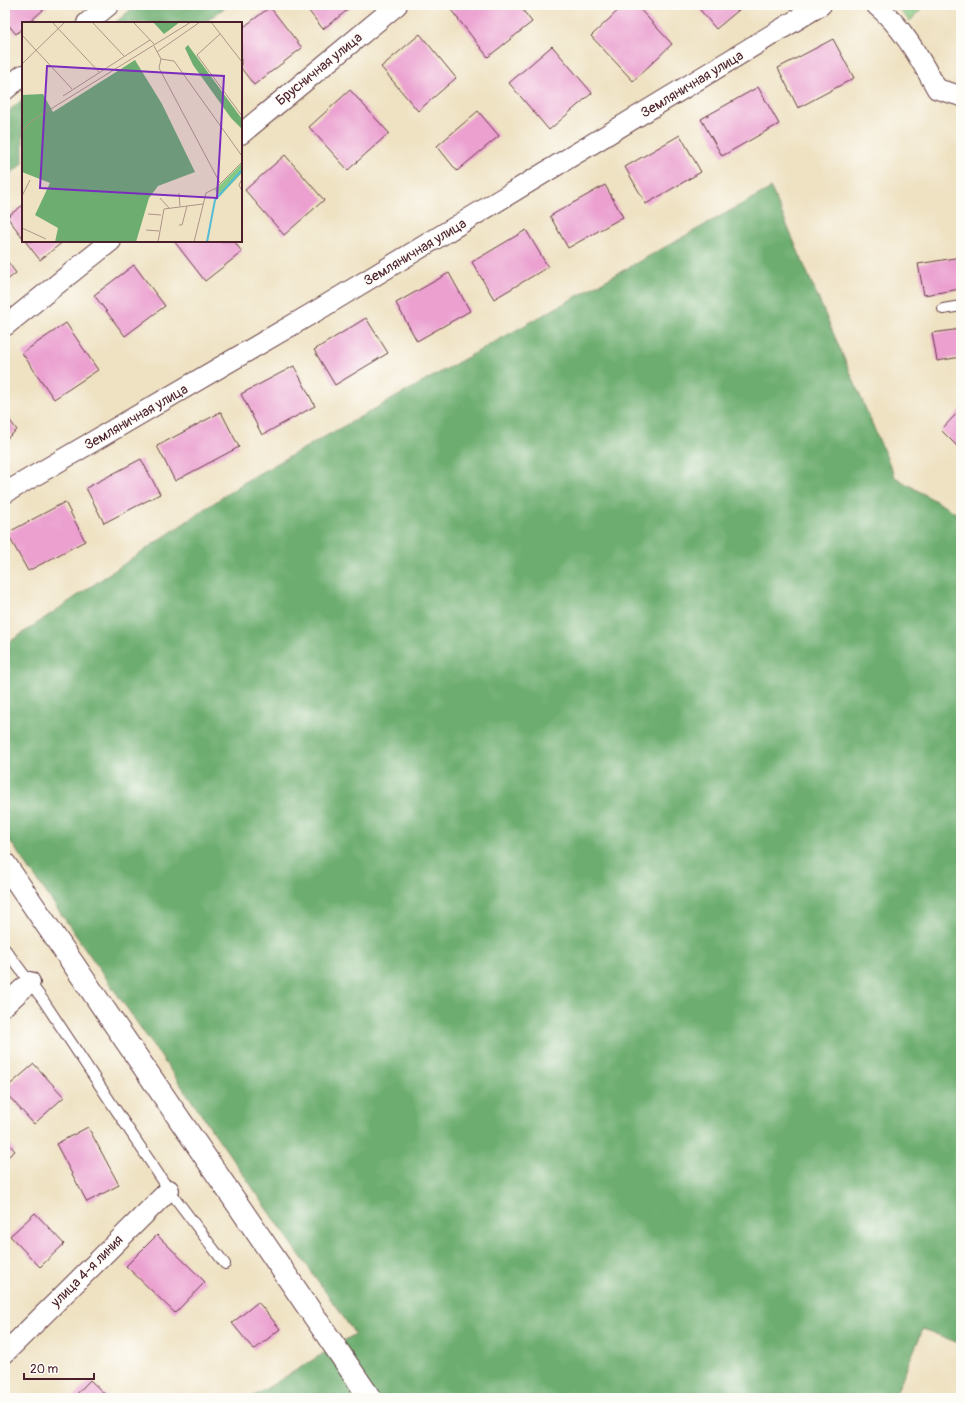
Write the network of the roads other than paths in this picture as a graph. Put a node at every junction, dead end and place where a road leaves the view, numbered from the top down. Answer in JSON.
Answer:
{"nodes":[{"id":1,"x":109,"y":5,"type":"edge"},
{"id":2,"x":397,"y":5,"type":"edge"},
{"id":3,"x":821,"y":5,"type":"edge"},
{"id":4,"x":876,"y":5,"type":"edge"},
{"id":5,"x":88,"y":22,"type":"edge"},
{"id":6,"x":22,"y":76,"type":"edge"},
{"id":7,"x":5,"y":90,"type":"edge"},
{"id":8,"x":961,"y":96,"type":"edge"},
{"id":9,"x":242,"y":133,"type":"edge"},
{"id":10,"x":109,"y":242,"type":"edge"},
{"id":11,"x":961,"y":306,"type":"edge"},
{"id":12,"x":943,"y":309,"type":"dead end"},
{"id":13,"x":5,"y":326,"type":"edge"},
{"id":14,"x":5,"y":493,"type":"edge"},
{"id":15,"x":5,"y":864,"type":"edge"},
{"id":16,"x":5,"y":949,"type":"edge"},
{"id":17,"x":30,"y":982,"type":"junction"},
{"id":18,"x":5,"y":1005,"type":"edge"},
{"id":19,"x":169,"y":1190,"type":"junction"},
{"id":20,"x":225,"y":1264,"type":"dead end"},
{"id":21,"x":5,"y":1353,"type":"edge"},
{"id":22,"x":370,"y":1398,"type":"edge"}],
"edges":[{"from":1,"to":5,"type":"street"},
{"from":2,"to":9,"type":"street","name":"Брусничная улица"},
{"from":3,"to":14,"type":"street","name":"Земляничная улица"},
{"from":4,"to":8,"type":"street"},
{"from":6,"to":7,"type":"street"},
{"from":10,"to":13,"type":"street"},
{"from":11,"to":12,"type":"lane"},
{"from":15,"to":22,"type":"street"},
{"from":16,"to":17,"type":"lane"},
{"from":17,"to":18,"type":"street"},
{"from":17,"to":19,"type":"lane"},
{"from":19,"to":20,"type":"lane"},
{"from":19,"to":21,"type":"street","name":"улица 4-я линия"}]}
